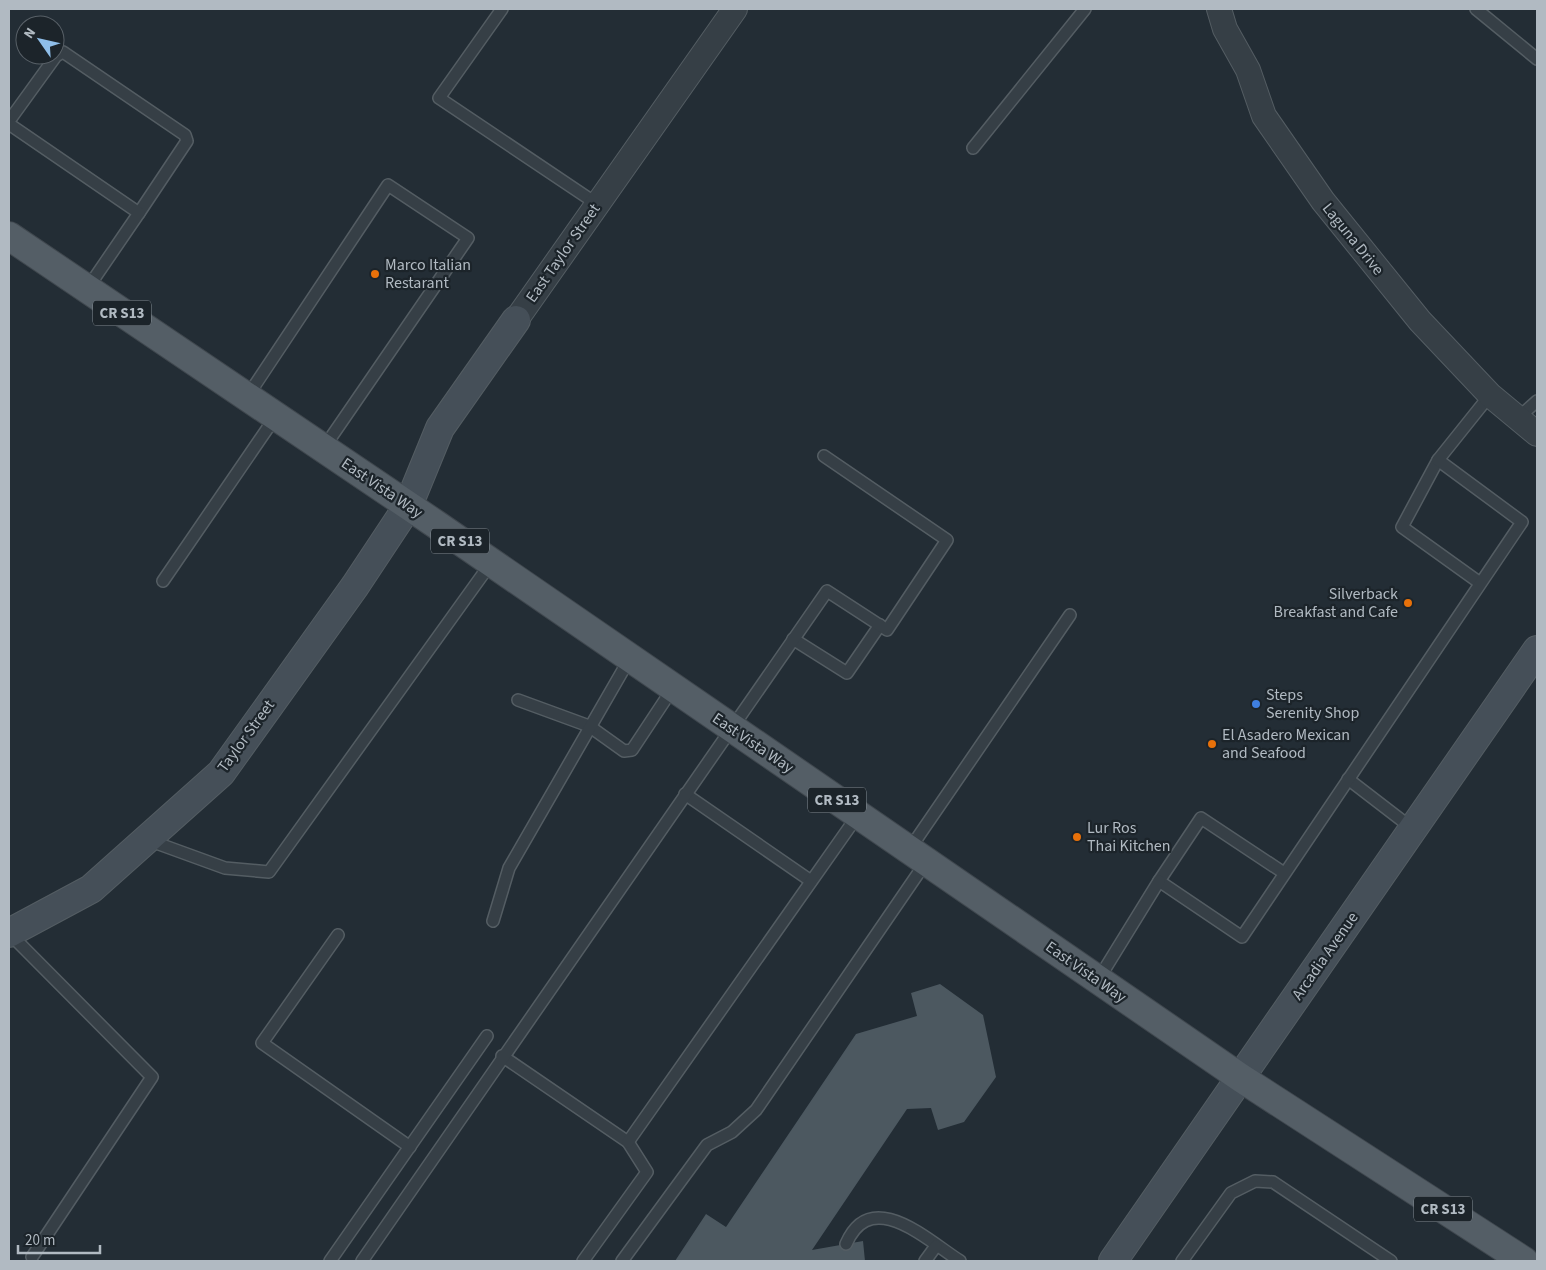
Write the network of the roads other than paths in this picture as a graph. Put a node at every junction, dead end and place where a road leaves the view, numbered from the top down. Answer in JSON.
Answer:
{"nodes":[{"id":1,"x":502,"y":9,"type":"edge"},
{"id":2,"x":735,"y":9,"type":"edge"},
{"id":3,"x":1085,"y":9,"type":"edge"},
{"id":4,"x":1219,"y":9,"type":"edge"},
{"id":5,"x":1476,"y":9,"type":"edge"},
{"id":6,"x":1537,"y":59,"type":"edge"},
{"id":7,"x":9,"y":122,"type":"edge"},
{"id":8,"x":974,"y":148,"type":"dead end"},
{"id":9,"x":597,"y":204,"type":"junction"},
{"id":10,"x":139,"y":213,"type":"junction"},
{"id":11,"x":9,"y":236,"type":"edge"},
{"id":12,"x":87,"y":290,"type":"junction"},
{"id":13,"x":516,"y":320,"type":"joint"},
{"id":14,"x":1490,"y":395,"type":"junction"},
{"id":15,"x":247,"y":397,"type":"junction"},
{"id":16,"x":1537,"y":402,"type":"edge"},
{"id":17,"x":276,"y":416,"type":"junction"},
{"id":18,"x":1518,"y":418,"type":"junction"},
{"id":19,"x":1537,"y":434,"type":"edge"},
{"id":20,"x":323,"y":449,"type":"junction"},
{"id":21,"x":824,"y":456,"type":"dead end"},
{"id":22,"x":1438,"y":460,"type":"junction"},
{"id":23,"x":408,"y":506,"type":"junction"},
{"id":24,"x":491,"y":563,"type":"junction"},
{"id":25,"x":163,"y":581,"type":"dead end"},
{"id":26,"x":1480,"y":583,"type":"junction"},
{"id":27,"x":1070,"y":615,"type":"dead end"},
{"id":28,"x":880,"y":625,"type":"junction"},
{"id":29,"x":793,"y":639,"type":"junction"},
{"id":30,"x":1537,"y":650,"type":"edge"},
{"id":31,"x":630,"y":658,"type":"junction"},
{"id":32,"x":673,"y":688,"type":"junction"},
{"id":33,"x":518,"y":700,"type":"dead end"},
{"id":34,"x":589,"y":726,"type":"junction"},
{"id":35,"x":731,"y":728,"type":"junction"},
{"id":36,"x":1348,"y":779,"type":"junction"},
{"id":37,"x":685,"y":794,"type":"junction"},
{"id":38,"x":858,"y":815,"type":"junction"},
{"id":39,"x":1413,"y":829,"type":"junction"},
{"id":40,"x":147,"y":840,"type":"junction"},
{"id":41,"x":918,"y":856,"type":"junction"},
{"id":42,"x":1284,"y":873,"type":"junction"},
{"id":43,"x":811,"y":881,"type":"junction"},
{"id":44,"x":1159,"y":881,"type":"junction"},
{"id":45,"x":493,"y":921,"type":"dead end"},
{"id":46,"x":9,"y":933,"type":"edge"},
{"id":47,"x":338,"y":935,"type":"dead end"},
{"id":48,"x":1098,"y":980,"type":"junction"},
{"id":49,"x":487,"y":1036,"type":"dead end"},
{"id":50,"x":502,"y":1056,"type":"junction"},
{"id":51,"x":1241,"y":1078,"type":"junction"},
{"id":52,"x":628,"y":1142,"type":"junction"},
{"id":53,"x":410,"y":1147,"type":"junction"},
{"id":54,"x":846,"y":1244,"type":"dead end"},
{"id":55,"x":936,"y":1246,"type":"junction"},
{"id":56,"x":32,"y":1257,"type":"dead end"},
{"id":57,"x":330,"y":1261,"type":"edge"},
{"id":58,"x":362,"y":1261,"type":"edge"},
{"id":59,"x":583,"y":1261,"type":"edge"},
{"id":60,"x":622,"y":1261,"type":"edge"},
{"id":61,"x":925,"y":1261,"type":"edge"},
{"id":62,"x":960,"y":1261,"type":"edge"},
{"id":63,"x":1113,"y":1261,"type":"edge"},
{"id":64,"x":1182,"y":1261,"type":"edge"},
{"id":65,"x":1390,"y":1261,"type":"edge"},
{"id":66,"x":1524,"y":1261,"type":"edge"}],
"edges":[{"from":1,"to":9,"type":"lane"},
{"from":2,"to":9,"type":"street","name":"East Taylor Street"},
{"from":3,"to":8,"type":"lane"},
{"from":4,"to":14,"type":"street","name":"Laguna Drive"},
{"from":5,"to":6,"type":"lane"},
{"from":7,"to":10,"type":"lane"},
{"from":7,"to":10,"type":"lane"},
{"from":9,"to":13,"type":"street","name":"East Taylor Street"},
{"from":10,"to":12,"type":"lane"},
{"from":11,"to":12,"type":"main road","name":"East Vista Way","number":"CR S13"},
{"from":12,"to":15,"type":"main road","name":"East Vista Way","number":"CR S13"},
{"from":13,"to":23,"type":"street","name":"East Taylor Street"},
{"from":14,"to":18,"type":"street","name":"Laguna Drive"},
{"from":14,"to":22,"type":"lane"},
{"from":15,"to":17,"type":"main road","name":"East Vista Way","number":"CR S13"},
{"from":15,"to":20,"type":"lane"},
{"from":16,"to":18,"type":"lane"},
{"from":17,"to":20,"type":"main road","name":"East Vista Way","number":"CR S13"},
{"from":17,"to":25,"type":"lane"},
{"from":18,"to":19,"type":"street","name":"Laguna Drive"},
{"from":20,"to":23,"type":"main road","name":"East Vista Way","number":"CR S13"},
{"from":21,"to":28,"type":"lane"},
{"from":22,"to":26,"type":"lane"},
{"from":22,"to":26,"type":"lane"},
{"from":23,"to":24,"type":"main road","name":"East Vista Way","number":"CR S13"},
{"from":23,"to":40,"type":"street","name":"Taylor Street"},
{"from":24,"to":31,"type":"main road","name":"East Vista Way","number":"CR S13"},
{"from":24,"to":40,"type":"lane"},
{"from":26,"to":36,"type":"lane"},
{"from":27,"to":41,"type":"lane"},
{"from":28,"to":29,"type":"lane"},
{"from":28,"to":29,"type":"lane"},
{"from":29,"to":35,"type":"lane"},
{"from":30,"to":39,"type":"street","name":"Arcadia Avenue"},
{"from":31,"to":32,"type":"main road","name":"East Vista Way","number":"CR S13"},
{"from":31,"to":34,"type":"lane"},
{"from":32,"to":34,"type":"lane"},
{"from":32,"to":35,"type":"main road","name":"East Vista Way","number":"CR S13"},
{"from":33,"to":34,"type":"lane"},
{"from":34,"to":45,"type":"lane"},
{"from":35,"to":37,"type":"lane"},
{"from":35,"to":38,"type":"main road","name":"East Vista Way","number":"CR S13"},
{"from":36,"to":39,"type":"lane"},
{"from":36,"to":42,"type":"lane"},
{"from":37,"to":43,"type":"lane"},
{"from":37,"to":50,"type":"lane"},
{"from":38,"to":41,"type":"main road","name":"East Vista Way","number":"CR S13"},
{"from":38,"to":43,"type":"lane"},
{"from":39,"to":51,"type":"street","name":"Arcadia Avenue"},
{"from":40,"to":46,"type":"street","name":"Taylor Street"},
{"from":41,"to":48,"type":"main road","name":"East Vista Way","number":"CR S13"},
{"from":41,"to":60,"type":"lane"},
{"from":42,"to":44,"type":"lane"},
{"from":42,"to":44,"type":"lane"},
{"from":43,"to":52,"type":"lane"},
{"from":44,"to":48,"type":"lane"},
{"from":46,"to":56,"type":"lane"},
{"from":47,"to":53,"type":"lane"},
{"from":48,"to":51,"type":"main road","name":"East Vista Way","number":"CR S13"},
{"from":49,"to":53,"type":"lane"},
{"from":50,"to":52,"type":"lane"},
{"from":50,"to":58,"type":"lane"},
{"from":51,"to":63,"type":"street","name":"Arcadia Avenue"},
{"from":51,"to":66,"type":"main road","name":"East Vista Way","number":"CR S13"},
{"from":52,"to":59,"type":"lane"},
{"from":53,"to":57,"type":"lane"},
{"from":54,"to":55,"type":"lane"},
{"from":55,"to":61,"type":"lane"},
{"from":55,"to":62,"type":"lane"},
{"from":64,"to":65,"type":"lane"}]}
